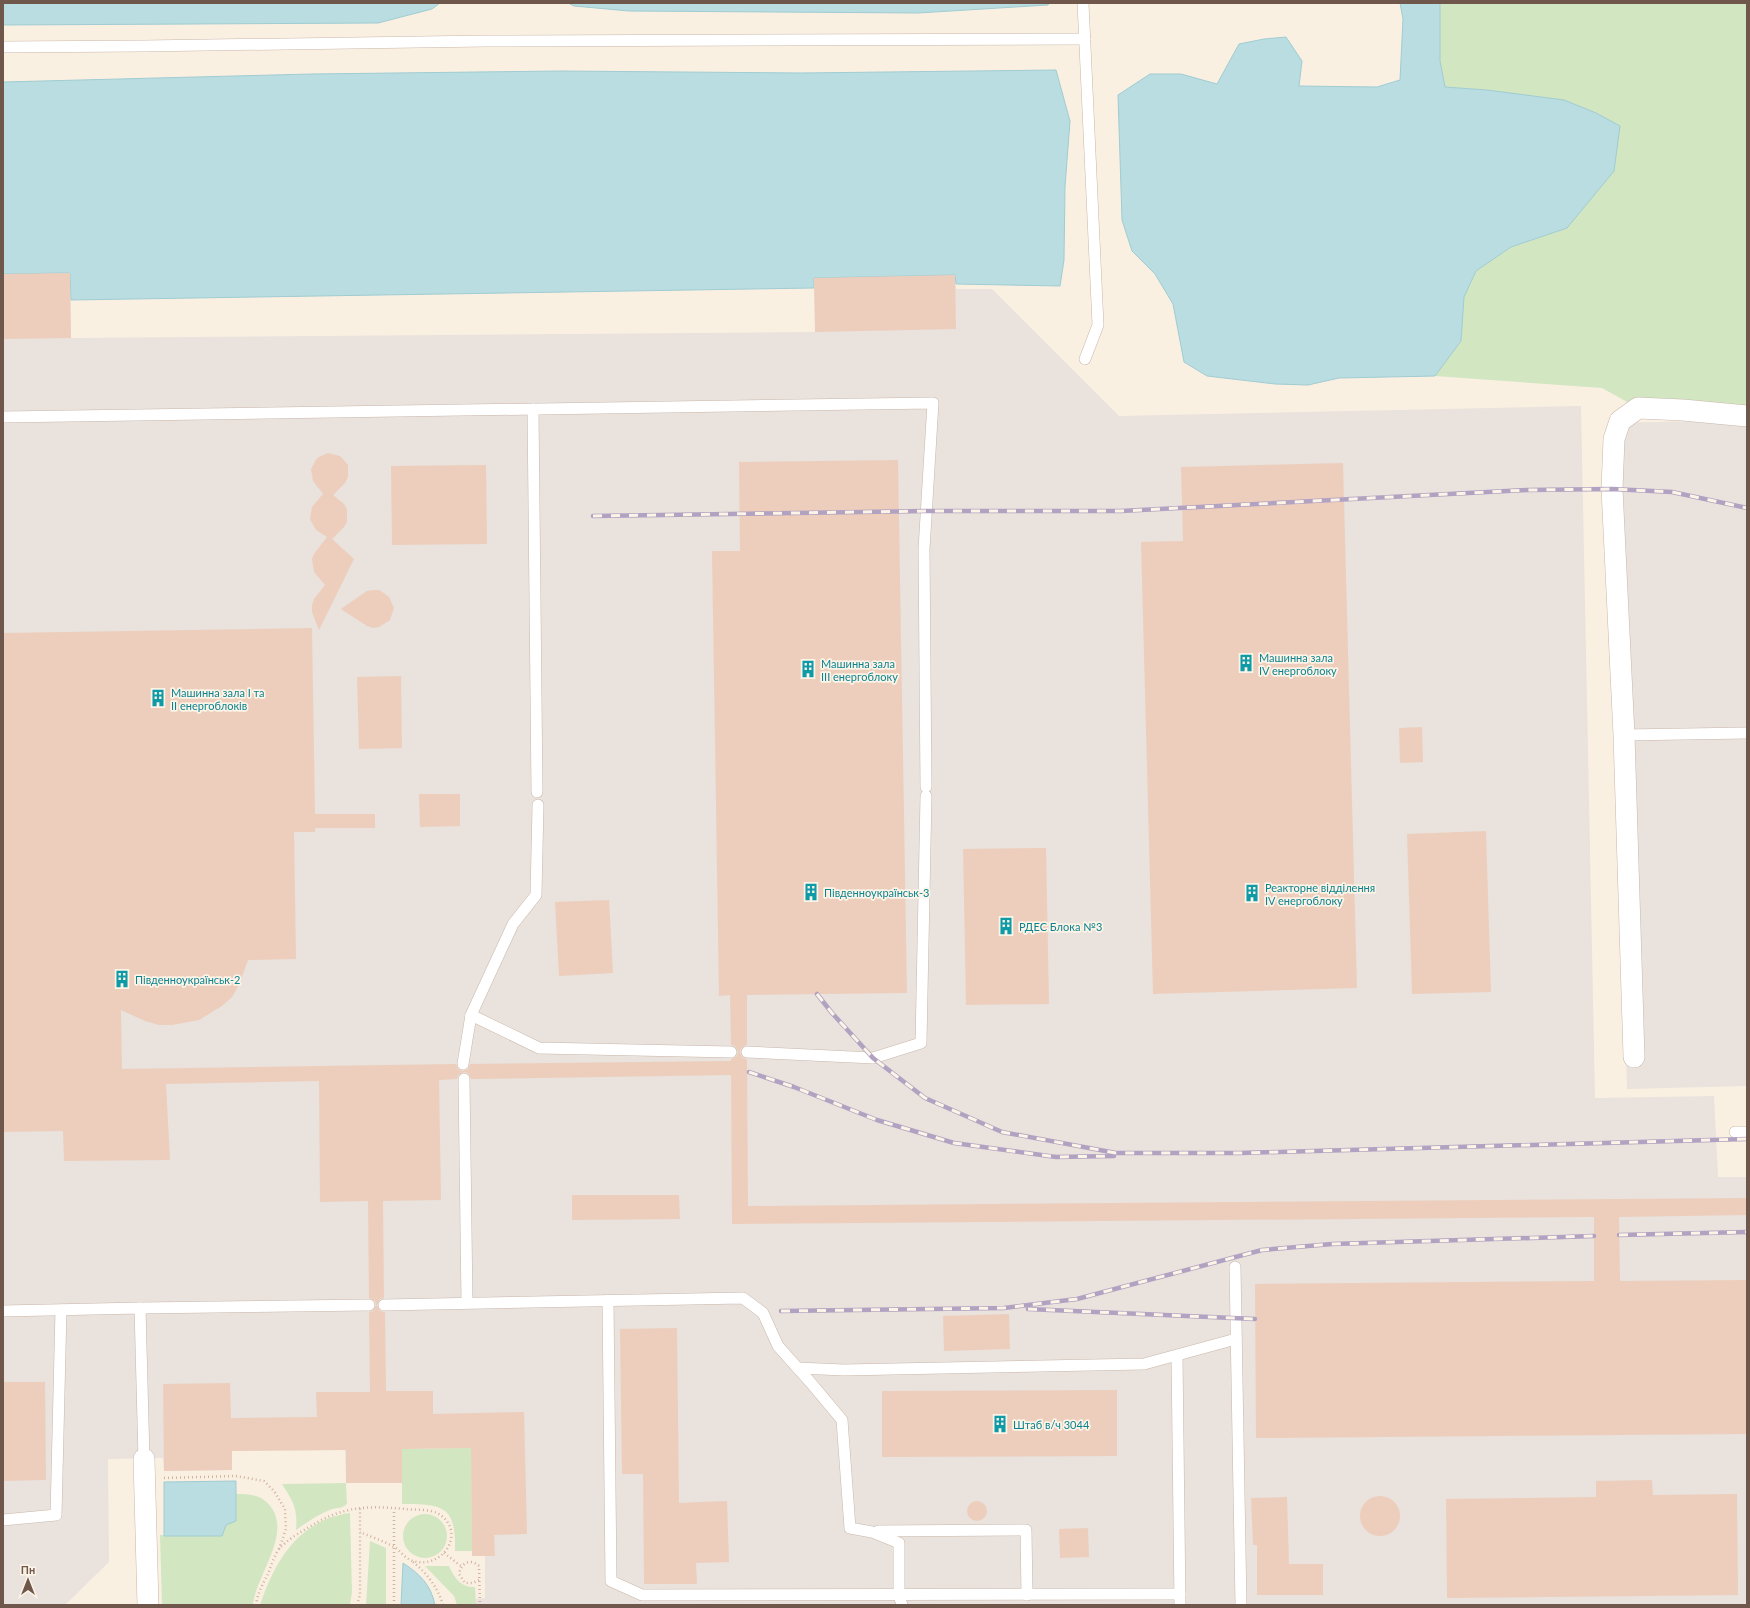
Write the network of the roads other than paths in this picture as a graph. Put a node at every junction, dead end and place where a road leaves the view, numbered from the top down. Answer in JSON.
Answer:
{"nodes":[{"id":1,"x":1083,"y":3,"type":"edge"},
{"id":2,"x":1084,"y":39,"type":"junction"},
{"id":3,"x":3,"y":47,"type":"edge"},
{"id":4,"x":1085,"y":359,"type":"dead end"},
{"id":5,"x":533,"y":409,"type":"junction"},
{"id":6,"x":1747,"y":416,"type":"edge"},
{"id":7,"x":3,"y":417,"type":"edge"},
{"id":8,"x":1747,"y":733,"type":"edge"},
{"id":9,"x":1624,"y":735,"type":"junction"},
{"id":10,"x":537,"y":792,"type":"dead end"},
{"id":11,"x":538,"y":804,"type":"dead end"},
{"id":12,"x":471,"y":1015,"type":"junction"},
{"id":13,"x":731,"y":1052,"type":"dead end"},
{"id":14,"x":747,"y":1052,"type":"dead end"},
{"id":15,"x":1634,"y":1057,"type":"dead end"},
{"id":16,"x":463,"y":1064,"type":"dead end"},
{"id":17,"x":464,"y":1079,"type":"dead end"},
{"id":18,"x":1735,"y":1132,"type":"dead end"},
{"id":19,"x":1747,"y":1132,"type":"edge"},
{"id":20,"x":1235,"y":1267,"type":"dead end"},
{"id":21,"x":608,"y":1300,"type":"junction"},
{"id":22,"x":467,"y":1303,"type":"junction"},
{"id":23,"x":369,"y":1305,"type":"dead end"},
{"id":24,"x":384,"y":1305,"type":"dead end"},
{"id":25,"x":140,"y":1308,"type":"junction"},
{"id":26,"x":61,"y":1310,"type":"junction"},
{"id":27,"x":3,"y":1311,"type":"edge"},
{"id":28,"x":1236,"y":1339,"type":"junction"},
{"id":29,"x":1177,"y":1356,"type":"junction"},
{"id":30,"x":798,"y":1368,"type":"junction"},
{"id":31,"x":144,"y":1468,"type":"joint"},
{"id":32,"x":3,"y":1520,"type":"edge"},
{"id":33,"x":872,"y":1532,"type":"junction"},
{"id":34,"x":1027,"y":1595,"type":"junction"},
{"id":35,"x":900,"y":1600,"type":"edge"},
{"id":36,"x":1180,"y":1600,"type":"edge"},
{"id":37,"x":148,"y":1605,"type":"edge"},
{"id":38,"x":1241,"y":1605,"type":"edge"}],
"edges":[{"from":1,"to":2,"type":"lane"},
{"from":2,"to":3,"type":"lane"},
{"from":2,"to":4,"type":"lane"},
{"from":5,"to":7,"type":"lane"},
{"from":5,"to":10,"type":"lane"},
{"from":5,"to":14,"type":"lane"},
{"from":6,"to":9,"type":"street"},
{"from":8,"to":9,"type":"lane"},
{"from":9,"to":15,"type":"street"},
{"from":11,"to":12,"type":"lane"},
{"from":12,"to":13,"type":"lane"},
{"from":12,"to":16,"type":"lane"},
{"from":17,"to":22,"type":"lane"},
{"from":18,"to":19,"type":"lane"},
{"from":20,"to":28,"type":"lane"},
{"from":21,"to":22,"type":"lane"},
{"from":21,"to":30,"type":"lane"},
{"from":21,"to":35,"type":"lane"},
{"from":22,"to":24,"type":"lane"},
{"from":23,"to":25,"type":"lane"},
{"from":25,"to":26,"type":"lane"},
{"from":25,"to":31,"type":"lane"},
{"from":26,"to":27,"type":"lane"},
{"from":26,"to":32,"type":"lane"},
{"from":28,"to":29,"type":"lane"},
{"from":28,"to":38,"type":"lane"},
{"from":29,"to":30,"type":"lane"},
{"from":29,"to":36,"type":"lane"},
{"from":30,"to":33,"type":"lane"},
{"from":31,"to":37,"type":"street"},
{"from":33,"to":34,"type":"lane"},
{"from":33,"to":35,"type":"lane"},
{"from":34,"to":35,"type":"lane"},
{"from":34,"to":36,"type":"lane"}]}
